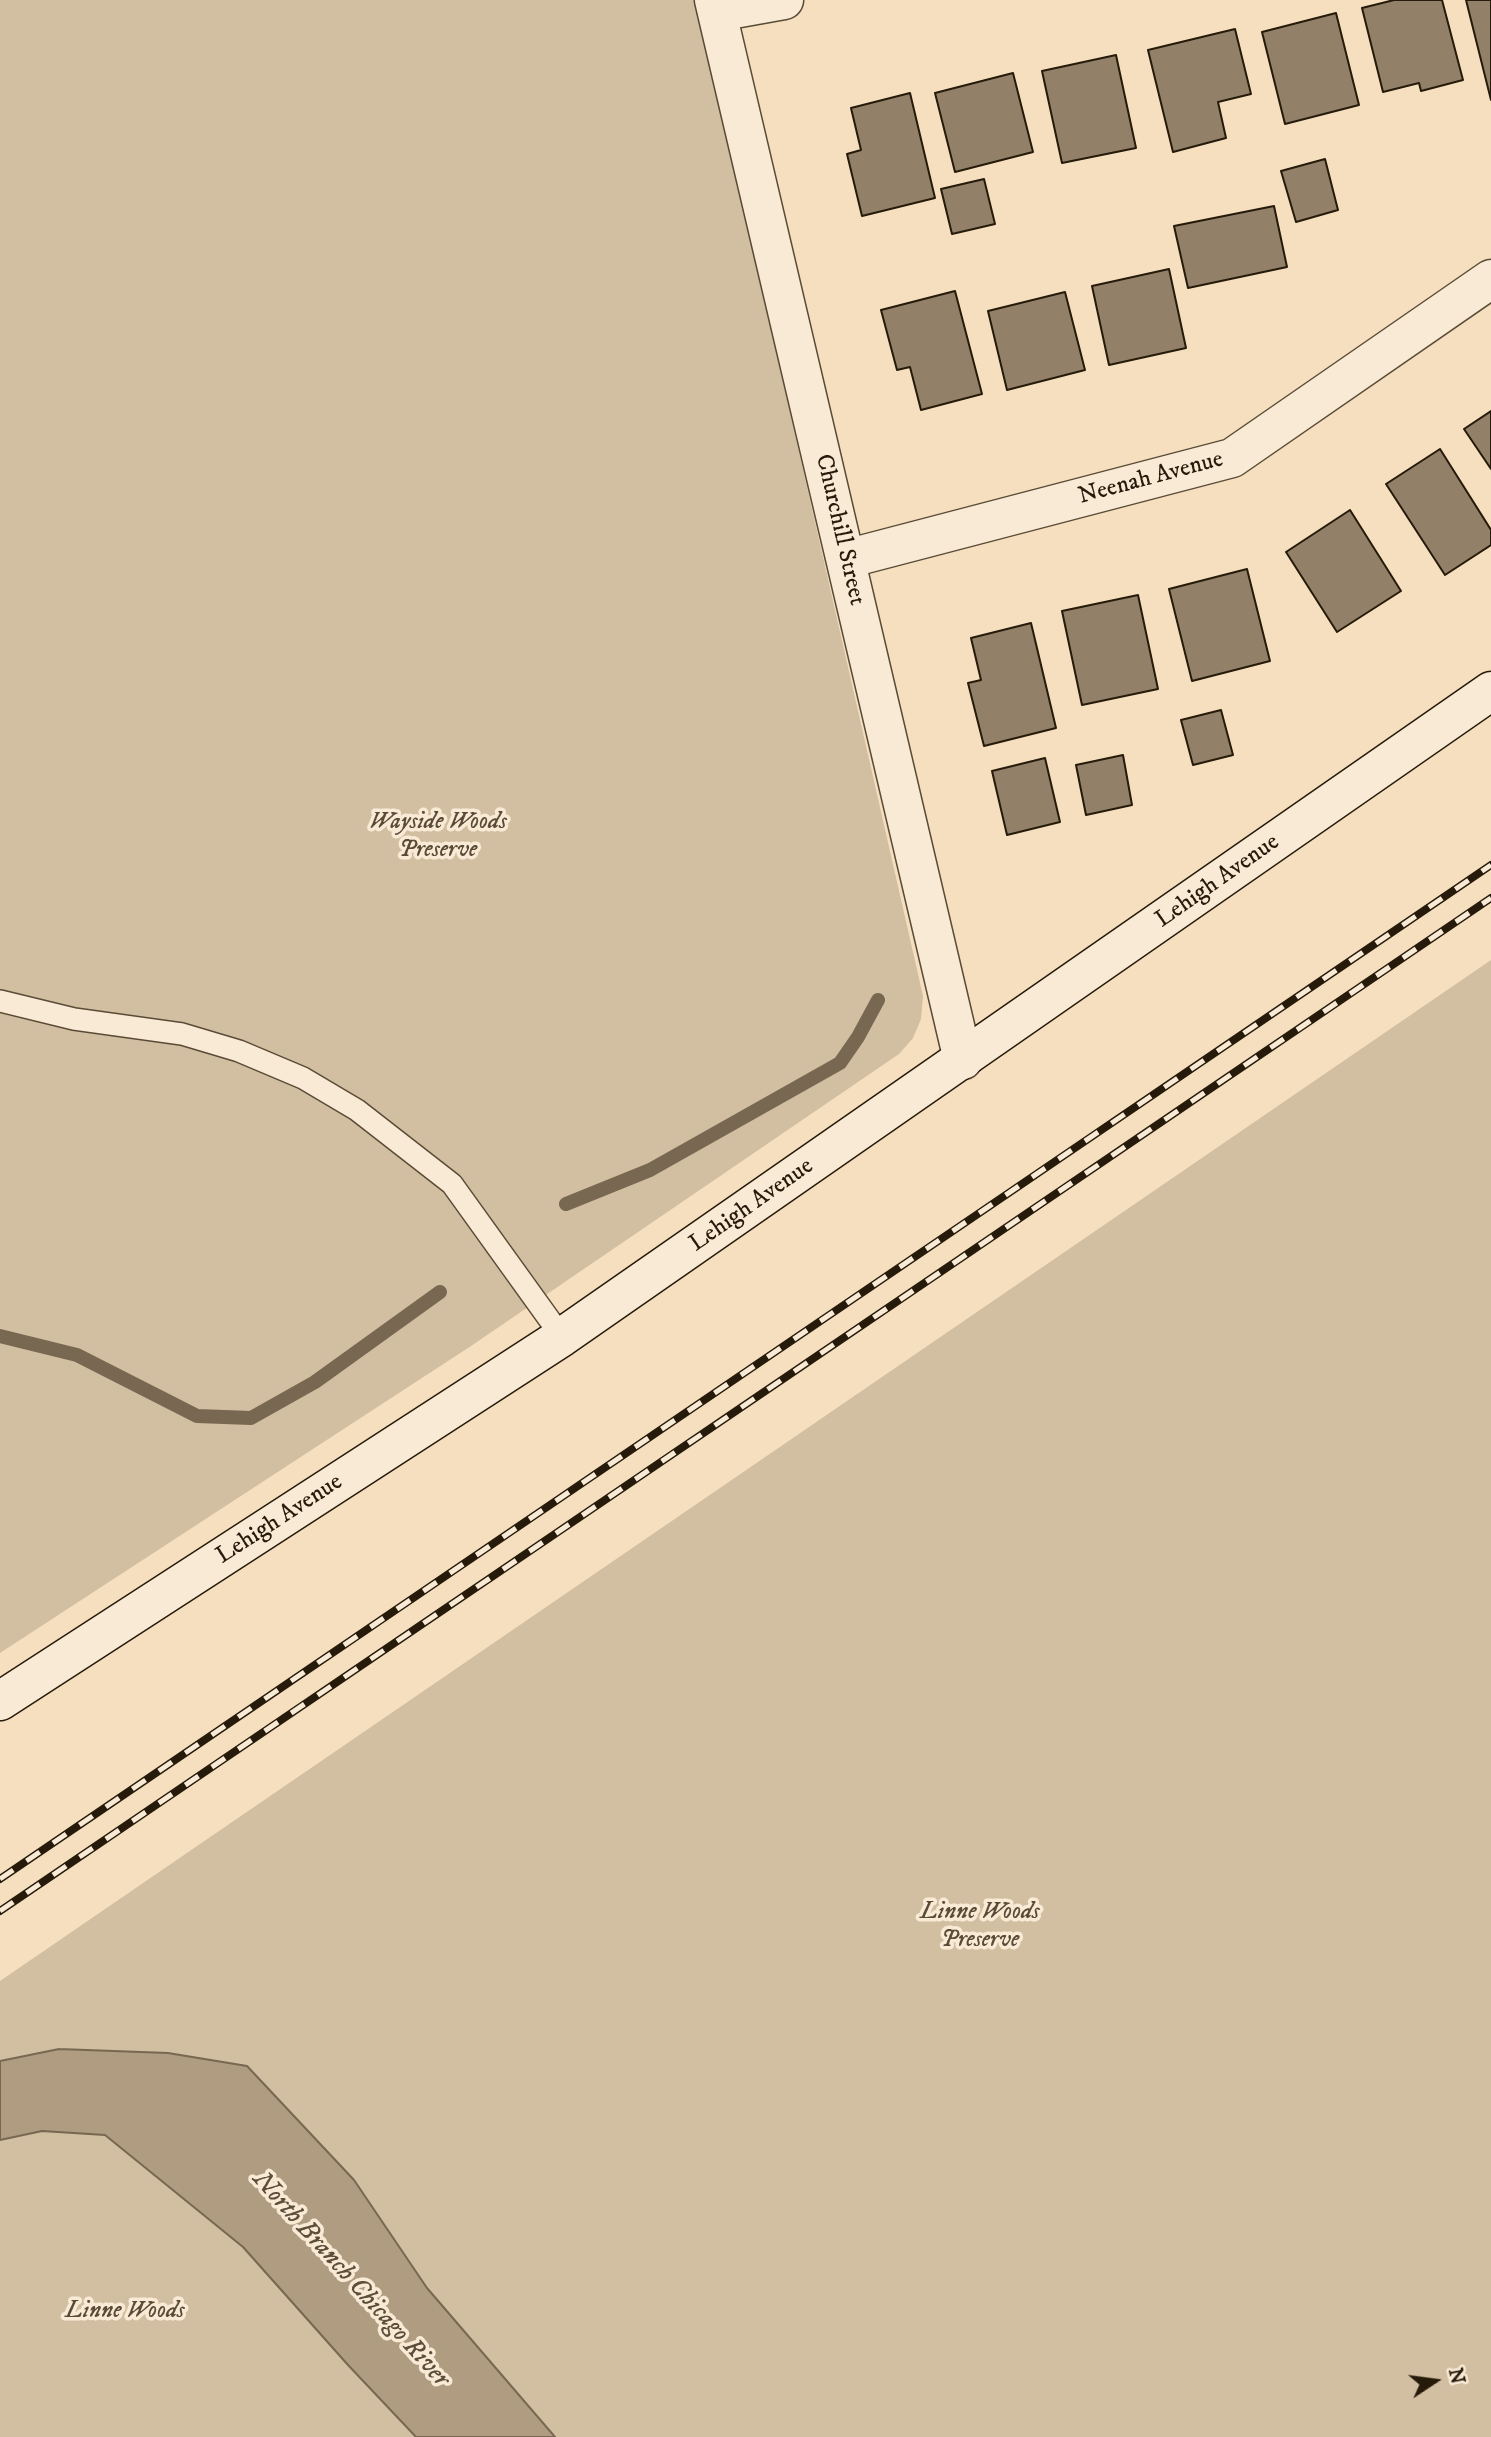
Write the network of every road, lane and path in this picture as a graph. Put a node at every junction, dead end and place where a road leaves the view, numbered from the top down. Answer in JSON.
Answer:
{"nodes":[{"id":1,"x":784,"y":0,"type":"edge"},
{"id":2,"x":716,"y":6,"type":"edge"},
{"id":3,"x":1491,"y":279,"type":"edge"},
{"id":4,"x":846,"y":558,"type":"junction"},
{"id":5,"x":1491,"y":691,"type":"edge"},
{"id":6,"x":0,"y":1001,"type":"edge"},
{"id":7,"x":963,"y":1060,"type":"junction"},
{"id":8,"x":562,"y":1337,"type":"junction"},
{"id":9,"x":0,"y":1701,"type":"edge"}],
"edges":[{"from":1,"to":2,"type":"street"},
{"from":2,"to":4,"type":"street","name":"Churchill Street"},
{"from":3,"to":4,"type":"street","name":"Neenah Avenue"},
{"from":4,"to":7,"type":"street","name":"Churchill Street"},
{"from":5,"to":7,"type":"street","name":"Lehigh Avenue"},
{"from":6,"to":8,"type":"lane"},
{"from":7,"to":8,"type":"street","name":"Lehigh Avenue"},
{"from":8,"to":9,"type":"street","name":"Lehigh Avenue"}]}
